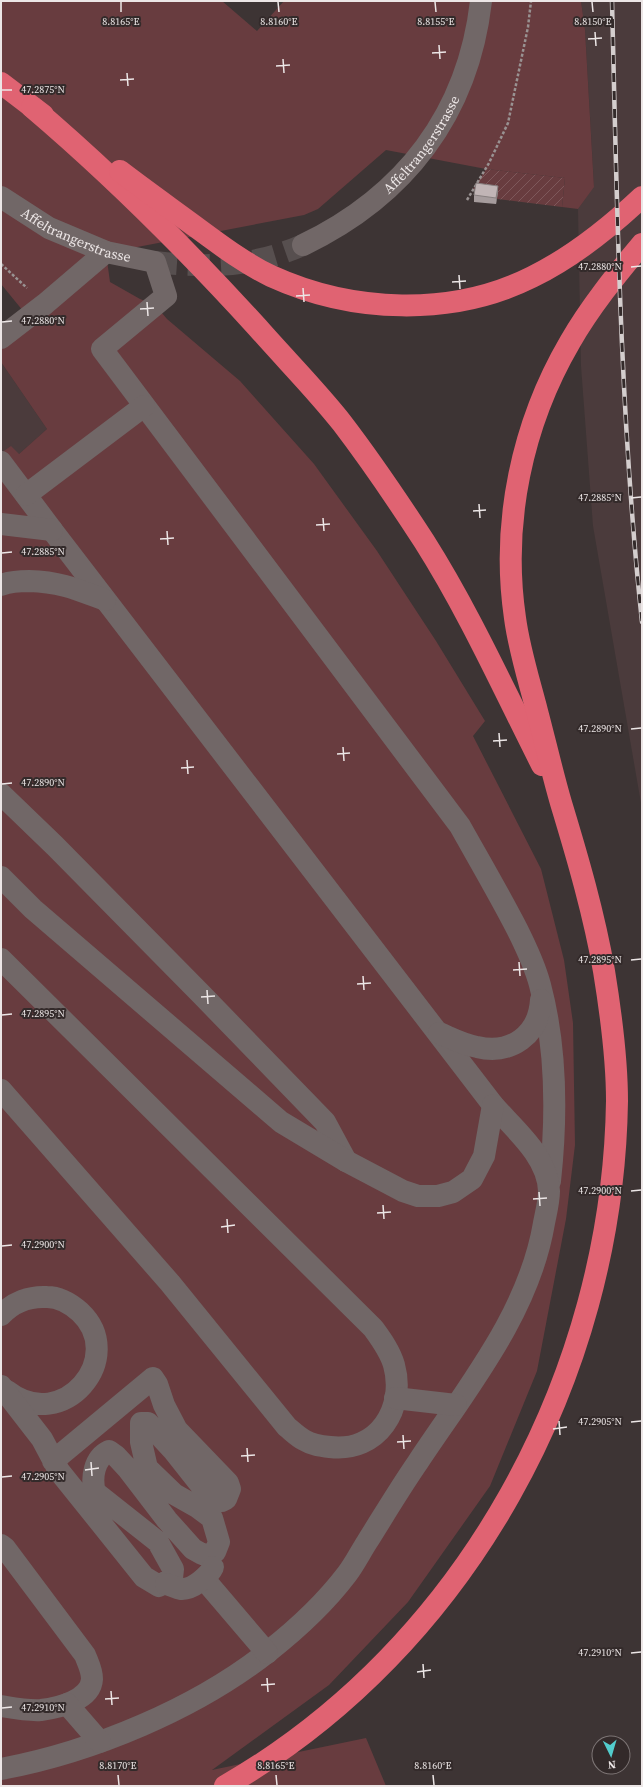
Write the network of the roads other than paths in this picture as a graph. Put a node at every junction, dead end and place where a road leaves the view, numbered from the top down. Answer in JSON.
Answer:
{"nodes":[{"id":1,"x":481,"y":1,"type":"edge"},
{"id":2,"x":1,"y":83,"type":"edge"},
{"id":3,"x":32,"y":107,"type":"junction"},
{"id":4,"x":642,"y":197,"type":"edge"},
{"id":5,"x":1,"y":198,"type":"edge"},
{"id":6,"x":642,"y":244,"type":"edge"},
{"id":7,"x":303,"y":245,"type":"tunnel mouth"},
{"id":8,"x":106,"y":252,"type":"junction"},
{"id":9,"x":1,"y":338,"type":"edge"},
{"id":10,"x":144,"y":406,"type":"junction"},
{"id":11,"x":1,"y":462,"type":"edge"},
{"id":12,"x":26,"y":495,"type":"junction"},
{"id":13,"x":1,"y":524,"type":"edge"},
{"id":14,"x":52,"y":530,"type":"junction"},
{"id":15,"x":1,"y":585,"type":"edge"},
{"id":16,"x":105,"y":600,"type":"junction"},
{"id":17,"x":1,"y":794,"type":"edge"},
{"id":18,"x":561,"y":801,"type":"junction"},
{"id":19,"x":1,"y":877,"type":"edge"},
{"id":20,"x":1,"y":959,"type":"edge"},
{"id":21,"x":540,"y":985,"type":"junction"},
{"id":22,"x":438,"y":1033,"type":"junction"},
{"id":23,"x":1,"y":1090,"type":"edge"},
{"id":24,"x":493,"y":1105,"type":"junction"},
{"id":25,"x":346,"y":1161,"type":"junction"},
{"id":26,"x":549,"y":1193,"type":"junction"},
{"id":27,"x":1,"y":1315,"type":"edge"},
{"id":28,"x":2,"y":1387,"type":"edge"},
{"id":29,"x":396,"y":1398,"type":"junction"},
{"id":30,"x":127,"y":1399,"type":"junction"},
{"id":31,"x":456,"y":1405,"type":"junction"},
{"id":32,"x":148,"y":1424,"type":"junction"},
{"id":33,"x":90,"y":1430,"type":"junction"},
{"id":34,"x":109,"y":1451,"type":"junction"},
{"id":35,"x":53,"y":1461,"type":"junction"},
{"id":36,"x":226,"y":1499,"type":"junction"},
{"id":37,"x":1,"y":1545,"type":"edge"},
{"id":38,"x":214,"y":1548,"type":"junction"},
{"id":39,"x":204,"y":1579,"type":"junction"},
{"id":40,"x":166,"y":1584,"type":"junction"},
{"id":41,"x":267,"y":1653,"type":"junction"},
{"id":42,"x":67,"y":1704,"type":"junction"},
{"id":43,"x":1,"y":1706,"type":"edge"},
{"id":44,"x":100,"y":1742,"type":"junction"},
{"id":45,"x":1,"y":1769,"type":"edge"},
{"id":46,"x":225,"y":1786,"type":"edge"}],
"edges":[{"from":1,"to":7,"type":"street","name":"Affeltrangerstrasse"},
{"from":2,"to":3,"type":"highway"},
{"from":3,"to":4,"type":"highway"},
{"from":3,"to":18,"type":"highway"},
{"from":5,"to":8,"type":"street","name":"Affeltrangerstrasse"},
{"from":6,"to":18,"type":"highway"},
{"from":8,"to":9,"type":"street"},
{"from":8,"to":10,"type":"street","name":"Affeltrangerstrasse"},
{"from":10,"to":12,"type":"street"},
{"from":10,"to":21,"type":"street"},
{"from":11,"to":12,"type":"street"},
{"from":12,"to":14,"type":"street"},
{"from":13,"to":14,"type":"street"},
{"from":14,"to":16,"type":"street"},
{"from":15,"to":16,"type":"street"},
{"from":16,"to":22,"type":"street"},
{"from":17,"to":25,"type":"street"},
{"from":18,"to":46,"type":"highway"},
{"from":19,"to":25,"type":"street"},
{"from":20,"to":29,"type":"street"},
{"from":21,"to":22,"type":"street"},
{"from":21,"to":26,"type":"street"},
{"from":22,"to":24,"type":"street"},
{"from":23,"to":29,"type":"street"},
{"from":24,"to":25,"type":"street"},
{"from":24,"to":26,"type":"street"},
{"from":26,"to":31,"type":"street"},
{"from":27,"to":28,"type":"street"},
{"from":28,"to":35,"type":"street"},
{"from":29,"to":31,"type":"street"},
{"from":30,"to":32,"type":"street"},
{"from":30,"to":33,"type":"street"},
{"from":30,"to":36,"type":"street"},
{"from":31,"to":41,"type":"street"},
{"from":32,"to":36,"type":"street"},
{"from":32,"to":38,"type":"street"},
{"from":33,"to":34,"type":"street"},
{"from":33,"to":35,"type":"street"},
{"from":34,"to":38,"type":"street"},
{"from":34,"to":40,"type":"street"},
{"from":35,"to":40,"type":"street"},
{"from":36,"to":38,"type":"street"},
{"from":37,"to":42,"type":"street"},
{"from":38,"to":39,"type":"street"},
{"from":39,"to":40,"type":"street"},
{"from":39,"to":41,"type":"street"},
{"from":41,"to":44,"type":"street"},
{"from":42,"to":43,"type":"street"},
{"from":42,"to":44,"type":"street"},
{"from":44,"to":45,"type":"street"}]}
